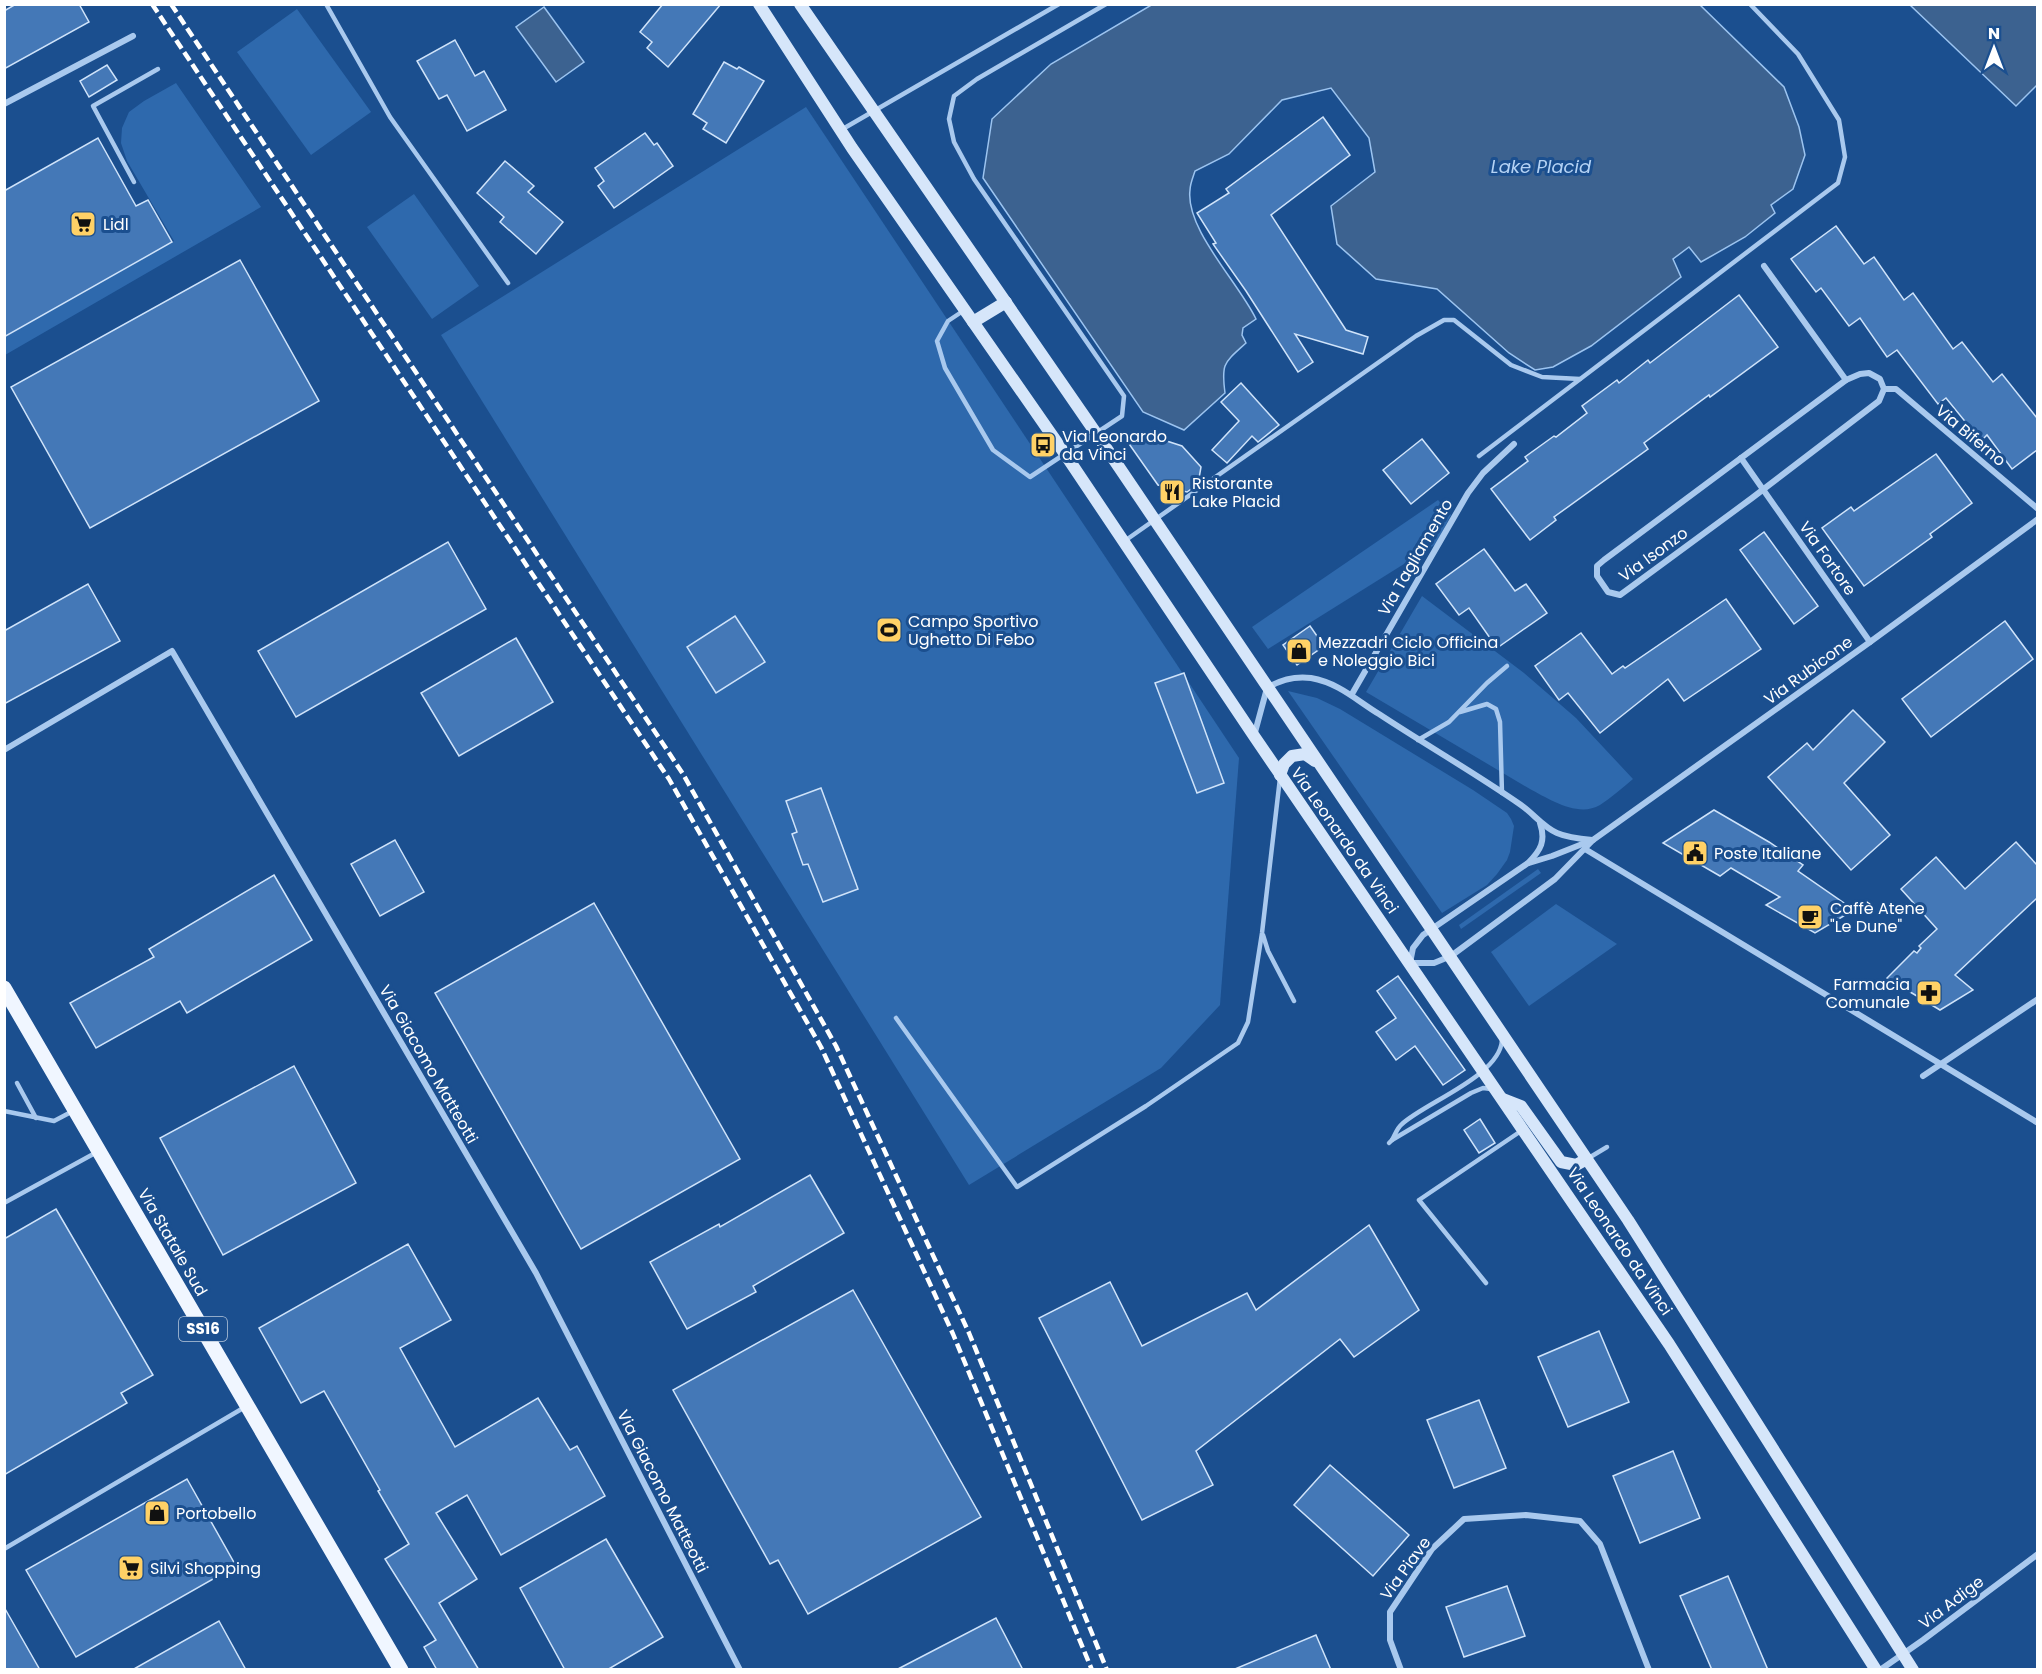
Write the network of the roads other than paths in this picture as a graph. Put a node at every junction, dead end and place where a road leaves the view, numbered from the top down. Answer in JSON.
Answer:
{"nodes":[{"id":1,"x":326,"y":4,"type":"edge"},
{"id":2,"x":759,"y":4,"type":"edge"},
{"id":3,"x":800,"y":4,"type":"edge"},
{"id":4,"x":1059,"y":4,"type":"edge"},
{"id":5,"x":1106,"y":4,"type":"edge"},
{"id":6,"x":1750,"y":4,"type":"edge"},
{"id":7,"x":133,"y":36,"type":"dead end"},
{"id":8,"x":158,"y":69,"type":"dead end"},
{"id":9,"x":4,"y":104,"type":"edge"},
{"id":10,"x":872,"y":111,"type":"junction"},
{"id":11,"x":841,"y":130,"type":"junction"},
{"id":12,"x":134,"y":182,"type":"dead end"},
{"id":13,"x":1764,"y":266,"type":"dead end"},
{"id":14,"x":508,"y":283,"type":"dead end"},
{"id":15,"x":1006,"y":302,"type":"junction"},
{"id":16,"x":965,"y":309,"type":"junction"},
{"id":17,"x":973,"y":322,"type":"junction"},
{"id":18,"x":1581,"y":379,"type":"junction"},
{"id":19,"x":1846,"y":380,"type":"junction"},
{"id":20,"x":1884,"y":389,"type":"junction"},
{"id":21,"x":1096,"y":434,"type":"junction"},
{"id":22,"x":1514,"y":444,"type":"dead end"},
{"id":23,"x":1065,"y":454,"type":"junction"},
{"id":24,"x":1479,"y":456,"type":"dead end"},
{"id":25,"x":1741,"y":458,"type":"junction"},
{"id":26,"x":1763,"y":490,"type":"junction"},
{"id":27,"x":2037,"y":508,"type":"edge"},
{"id":28,"x":2037,"y":519,"type":"edge"},
{"id":29,"x":1155,"y":520,"type":"junction"},
{"id":30,"x":1124,"y":542,"type":"junction"},
{"id":31,"x":1870,"y":642,"type":"junction"},
{"id":32,"x":1507,"y":666,"type":"dead end"},
{"id":33,"x":1267,"y":688,"type":"junction"},
{"id":34,"x":1352,"y":694,"type":"junction"},
{"id":35,"x":1460,"y":712,"type":"junction"},
{"id":36,"x":1254,"y":736,"type":"junction"},
{"id":37,"x":1418,"y":741,"type":"junction"},
{"id":38,"x":4,"y":750,"type":"edge"},
{"id":39,"x":1319,"y":764,"type":"junction"},
{"id":40,"x":1280,"y":775,"type":"junction"},
{"id":41,"x":1502,"y":793,"type":"junction"},
{"id":42,"x":1540,"y":823,"type":"junction"},
{"id":43,"x":1593,"y":840,"type":"junction"},
{"id":44,"x":1585,"y":849,"type":"junction"},
{"id":45,"x":1528,"y":863,"type":"junction"},
{"id":46,"x":1432,"y":927,"type":"junction"},
{"id":47,"x":1262,"y":933,"type":"junction"},
{"id":48,"x":1452,"y":956,"type":"junction"},
{"id":49,"x":1410,"y":963,"type":"junction"},
{"id":50,"x":4,"y":988,"type":"edge"},
{"id":51,"x":2037,"y":999,"type":"edge"},
{"id":52,"x":1294,"y":1001,"type":"dead end"},
{"id":53,"x":896,"y":1018,"type":"dead end"},
{"id":54,"x":1500,"y":1029,"type":"junction"},
{"id":55,"x":1940,"y":1065,"type":"junction"},
{"id":56,"x":1483,"y":1070,"type":"junction"},
{"id":57,"x":1923,"y":1076,"type":"dead end"},
{"id":58,"x":17,"y":1083,"type":"dead end"},
{"id":59,"x":1500,"y":1096,"type":"junction"},
{"id":60,"x":75,"y":1110,"type":"junction"},
{"id":61,"x":4,"y":1111,"type":"edge"},
{"id":62,"x":36,"y":1118,"type":"junction"},
{"id":63,"x":2037,"y":1123,"type":"edge"},
{"id":64,"x":1524,"y":1129,"type":"junction"},
{"id":65,"x":1607,"y":1147,"type":"dead end"},
{"id":66,"x":99,"y":1151,"type":"junction"},
{"id":67,"x":1587,"y":1159,"type":"junction"},
{"id":68,"x":4,"y":1203,"type":"edge"},
{"id":69,"x":1486,"y":1282,"type":"dead end"},
{"id":70,"x":248,"y":1406,"type":"junction"},
{"id":71,"x":4,"y":1549,"type":"edge"},
{"id":72,"x":2037,"y":1554,"type":"edge"},
{"id":73,"x":1903,"y":1654,"type":"junction"},
{"id":74,"x":401,"y":1670,"type":"edge"},
{"id":75,"x":740,"y":1670,"type":"edge"},
{"id":76,"x":1401,"y":1670,"type":"edge"},
{"id":77,"x":1649,"y":1670,"type":"edge"},
{"id":78,"x":1878,"y":1670,"type":"edge"},
{"id":79,"x":1913,"y":1670,"type":"edge"}],
"edges":[{"from":1,"to":14,"type":"lane"},
{"from":2,"to":11,"type":"street","name":"Via Leonardo da Vinci"},
{"from":3,"to":10,"type":"street","name":"Via Leonardo da Vinci"},
{"from":4,"to":10,"type":"lane"},
{"from":5,"to":21,"type":"lane"},
{"from":6,"to":18,"type":"lane"},
{"from":7,"to":9,"type":"street"},
{"from":8,"to":12,"type":"lane"},
{"from":10,"to":11,"type":"lane"},
{"from":10,"to":15,"type":"street","name":"Via Leonardo da Vinci"},
{"from":11,"to":16,"type":"street","name":"Via Leonardo da Vinci"},
{"from":13,"to":19,"type":"street"},
{"from":15,"to":17,"type":"street"},
{"from":15,"to":21,"type":"street","name":"Via Leonardo da Vinci"},
{"from":16,"to":17,"type":"street","name":"Via Leonardo da Vinci"},
{"from":16,"to":23,"type":"lane"},
{"from":17,"to":23,"type":"street","name":"Via Leonardo da Vinci"},
{"from":18,"to":24,"type":"lane"},
{"from":18,"to":29,"type":"lane"},
{"from":19,"to":20,"type":"street","name":"Via Isonzo"},
{"from":19,"to":25,"type":"street","name":"Via Isonzo"},
{"from":20,"to":26,"type":"street","name":"Via Isonzo"},
{"from":20,"to":27,"type":"street","name":"Via Biferno"},
{"from":21,"to":23,"type":"lane"},
{"from":21,"to":29,"type":"street","name":"Via Leonardo da Vinci"},
{"from":22,"to":34,"type":"street","name":"Via Tagliamento"},
{"from":23,"to":30,"type":"street","name":"Via Leonardo da Vinci"},
{"from":25,"to":26,"type":"street"},
{"from":25,"to":26,"type":"street","name":"Via Isonzo"},
{"from":26,"to":31,"type":"street","name":"Via Fortore"},
{"from":28,"to":31,"type":"street","name":"Via Rubicone"},
{"from":29,"to":30,"type":"lane"},
{"from":29,"to":33,"type":"street","name":"Via Leonardo da Vinci"},
{"from":30,"to":36,"type":"street","name":"Via Leonardo da Vinci"},
{"from":31,"to":43,"type":"street","name":"Via Rubicone"},
{"from":32,"to":35,"type":"lane"},
{"from":33,"to":34,"type":"street"},
{"from":33,"to":36,"type":"street"},
{"from":33,"to":39,"type":"street","name":"Via Leonardo da Vinci"},
{"from":34,"to":37,"type":"street"},
{"from":35,"to":37,"type":"lane"},
{"from":35,"to":41,"type":"lane"},
{"from":36,"to":40,"type":"street","name":"Via Leonardo da Vinci"},
{"from":37,"to":41,"type":"street"},
{"from":38,"to":75,"type":"street","name":"Via Giacomo Matteotti"},
{"from":39,"to":40,"type":"street"},
{"from":39,"to":46,"type":"street","name":"Via Leonardo da Vinci"},
{"from":40,"to":47,"type":"lane"},
{"from":40,"to":49,"type":"street","name":"Via Leonardo da Vinci"},
{"from":41,"to":42,"type":"street"},
{"from":42,"to":43,"type":"street"},
{"from":42,"to":45,"type":"street","name":"Via Rubicone"},
{"from":43,"to":44,"type":"street","name":"Via Rubicone"},
{"from":43,"to":45,"type":"street","name":"Via Rubicone"},
{"from":44,"to":48,"type":"street","name":"Via Rubicone"},
{"from":44,"to":55,"type":"street"},
{"from":45,"to":46,"type":"street","name":"Via Rubicone"},
{"from":46,"to":48,"type":"street","name":"Via Leonardo da Vinci"},
{"from":46,"to":49,"type":"street","name":"Via Rubicone"},
{"from":47,"to":52,"type":"lane"},
{"from":47,"to":53,"type":"lane"},
{"from":48,"to":49,"type":"street","name":"Via Rubicone"},
{"from":48,"to":54,"type":"street","name":"Via Leonardo da Vinci"},
{"from":49,"to":56,"type":"street","name":"Via Leonardo da Vinci"},
{"from":50,"to":60,"type":"main road","name":"Via Statale Sud","number":"SS16"},
{"from":51,"to":55,"type":"street"},
{"from":54,"to":56,"type":"lane"},
{"from":54,"to":67,"type":"street","name":"Via Leonardo da Vinci"},
{"from":55,"to":57,"type":"street"},
{"from":55,"to":63,"type":"street"},
{"from":56,"to":59,"type":"street","name":"Via Leonardo da Vinci"},
{"from":56,"to":59,"type":"lane"},
{"from":58,"to":62,"type":"lane"},
{"from":59,"to":64,"type":"street","name":"Via Leonardo da Vinci"},
{"from":59,"to":67,"type":"street"},
{"from":60,"to":62,"type":"lane"},
{"from":60,"to":66,"type":"main road","name":"Via Statale Sud","number":"SS16"},
{"from":61,"to":62,"type":"lane"},
{"from":64,"to":69,"type":"lane"},
{"from":64,"to":78,"type":"street","name":"Via Leonardo da Vinci"},
{"from":65,"to":67,"type":"lane"},
{"from":66,"to":68,"type":"lane"},
{"from":66,"to":70,"type":"main road","name":"Via Statale Sud","number":"SS16"},
{"from":67,"to":73,"type":"street","name":"Via Leonardo da Vinci"},
{"from":70,"to":71,"type":"lane"},
{"from":70,"to":74,"type":"main road","name":"Via Statale Sud","number":"SS16"},
{"from":72,"to":73,"type":"street","name":"Via Adige"},
{"from":73,"to":78,"type":"street","name":"Via Adige"},
{"from":73,"to":79,"type":"street","name":"Via Leonardo da Vinci"},
{"from":76,"to":77,"type":"street","name":"Via Piave"}]}
